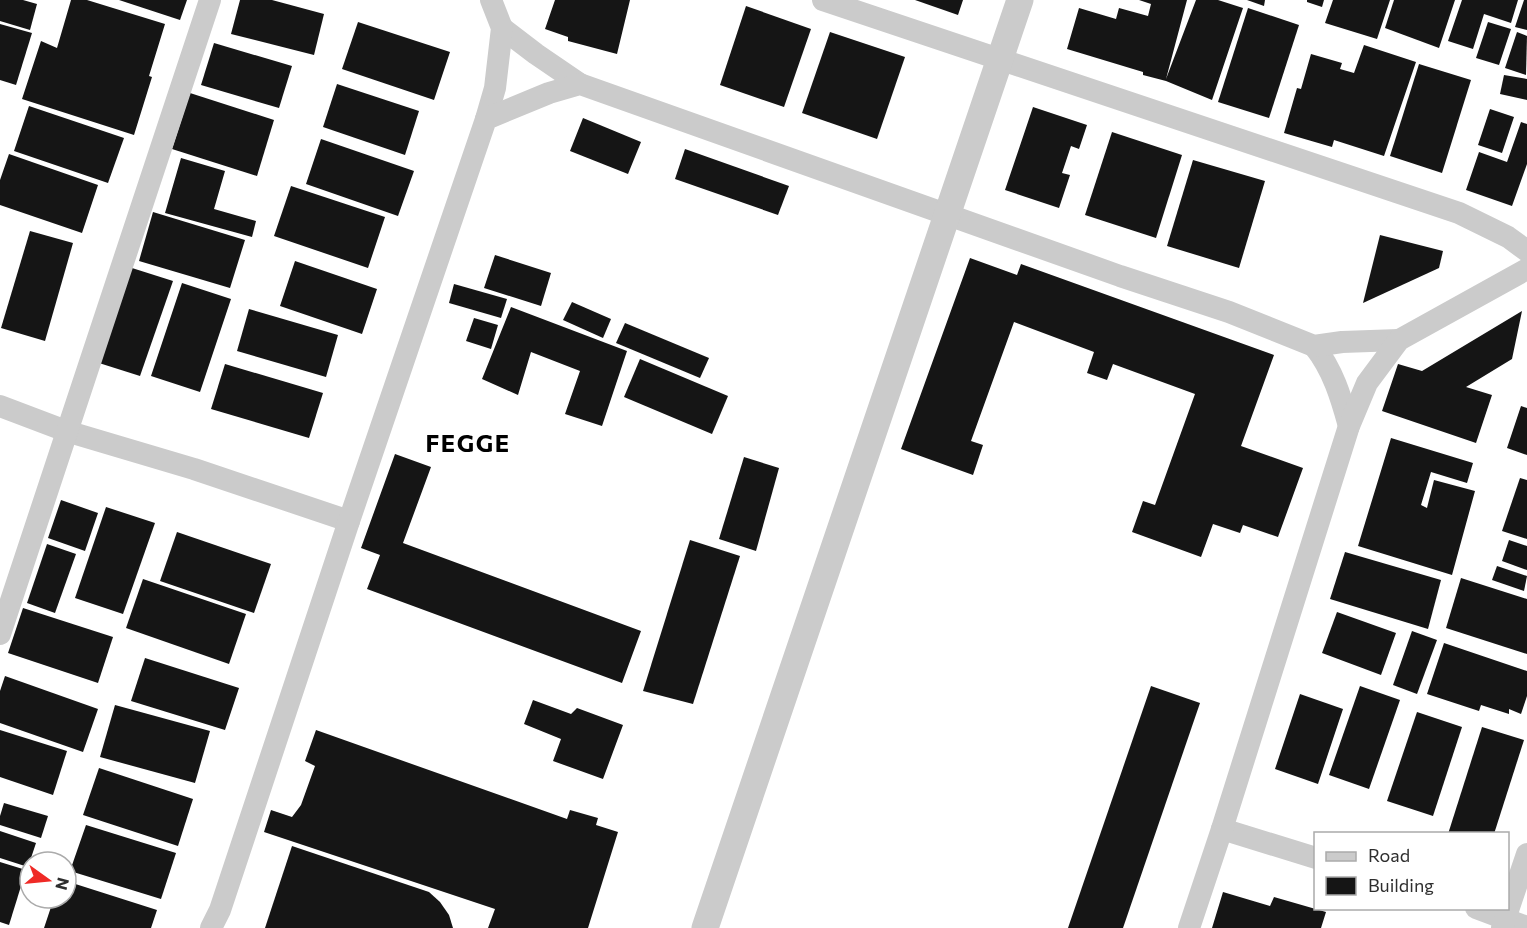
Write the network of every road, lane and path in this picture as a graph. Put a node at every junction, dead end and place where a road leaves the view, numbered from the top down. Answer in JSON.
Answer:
{"nodes":[{"id":1,"x":210,"y":0,"type":"edge"},
{"id":2,"x":491,"y":0,"type":"edge"},
{"id":3,"x":823,"y":0,"type":"edge"},
{"id":4,"x":1020,"y":0,"type":"edge"},
{"id":5,"x":502,"y":28,"type":"junction"},
{"id":6,"x":1000,"y":59,"type":"junction"},
{"id":7,"x":580,"y":84,"type":"junction"},
{"id":8,"x":486,"y":119,"type":"junction"},
{"id":9,"x":947,"y":215,"type":"junction"},
{"id":10,"x":1527,"y":251,"type":"edge"},
{"id":11,"x":1527,"y":269,"type":"edge"},
{"id":12,"x":1399,"y":340,"type":"junction"},
{"id":13,"x":1314,"y":346,"type":"junction"},
{"id":14,"x":0,"y":406,"type":"edge"},
{"id":15,"x":1349,"y":426,"type":"junction"},
{"id":16,"x":66,"y":431,"type":"junction"},
{"id":17,"x":348,"y":521,"type":"junction"},
{"id":18,"x":0,"y":634,"type":"edge"},
{"id":19,"x":1222,"y":830,"type":"junction"},
{"id":20,"x":1527,"y":854,"type":"edge"},
{"id":21,"x":1314,"y":857,"type":"edge"},
{"id":22,"x":1509,"y":908,"type":"edge"},
{"id":23,"x":1478,"y":910,"type":"edge"},
{"id":24,"x":220,"y":922,"type":"edge"},
{"id":25,"x":1504,"y":923,"type":"edge"},
{"id":26,"x":1527,"y":927,"type":"edge"},
{"id":27,"x":705,"y":928,"type":"edge"},
{"id":28,"x":1189,"y":928,"type":"edge"}],
"edges":[{"from":1,"to":16,"type":"street"},
{"from":2,"to":5,"type":"street"},
{"from":3,"to":6,"type":"street"},
{"from":4,"to":6,"type":"street"},
{"from":5,"to":7,"type":"street"},
{"from":5,"to":8,"type":"street"},
{"from":6,"to":9,"type":"street"},
{"from":6,"to":10,"type":"street"},
{"from":7,"to":8,"type":"street"},
{"from":7,"to":9,"type":"street"},
{"from":8,"to":17,"type":"street"},
{"from":9,"to":13,"type":"street"},
{"from":9,"to":27,"type":"street"},
{"from":11,"to":12,"type":"street"},
{"from":12,"to":13,"type":"street"},
{"from":12,"to":15,"type":"street"},
{"from":13,"to":15,"type":"street"},
{"from":14,"to":16,"type":"street"},
{"from":15,"to":19,"type":"street"},
{"from":16,"to":17,"type":"street"},
{"from":16,"to":18,"type":"street"},
{"from":17,"to":24,"type":"street"},
{"from":19,"to":21,"type":"street"},
{"from":19,"to":28,"type":"street"},
{"from":20,"to":22,"type":"street"},
{"from":23,"to":25,"type":"street"},
{"from":25,"to":26,"type":"street"}]}
